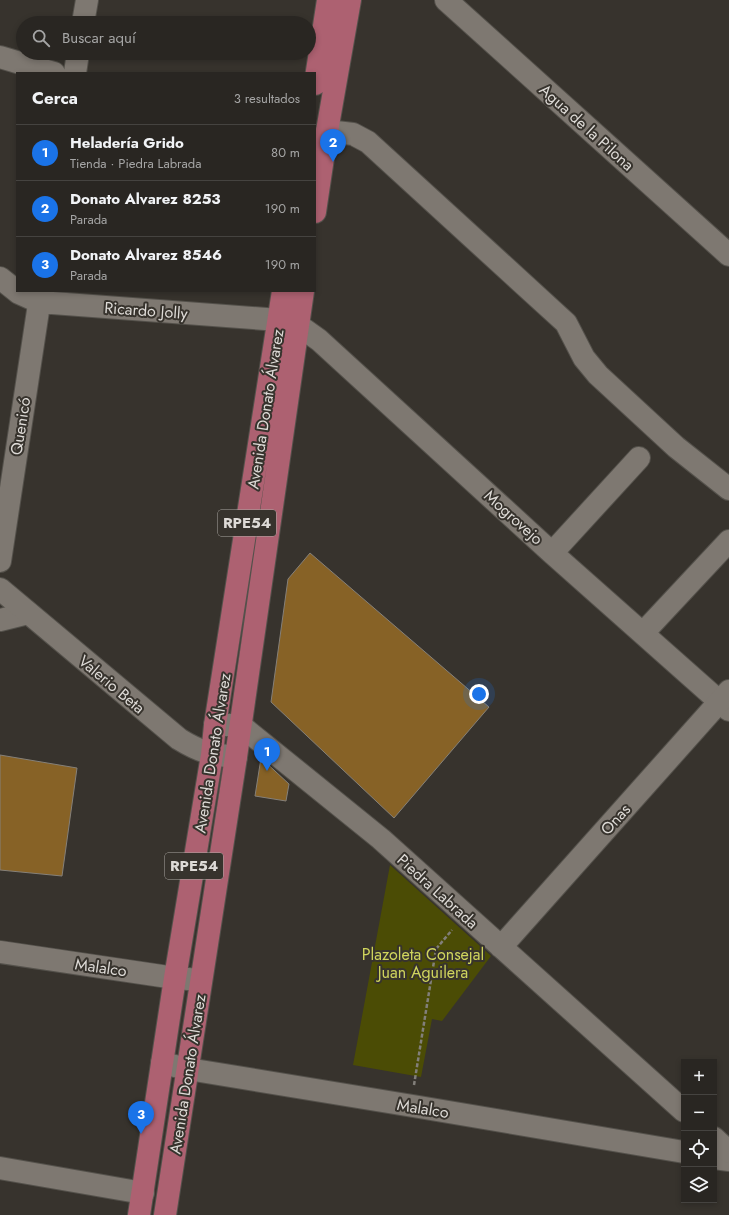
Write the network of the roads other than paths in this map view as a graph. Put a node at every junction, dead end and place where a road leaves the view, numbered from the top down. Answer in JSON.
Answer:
{"nodes":[{"id":1,"x":87,"y":0,"type":"edge"},
{"id":2,"x":328,"y":0,"type":"edge"},
{"id":3,"x":350,"y":0,"type":"edge"},
{"id":4,"x":446,"y":0,"type":"edge"},
{"id":5,"x":84,"y":16,"type":"edge"},
{"id":6,"x":0,"y":57,"type":"edge"},
{"id":7,"x":77,"y":60,"type":"edge"},
{"id":8,"x":51,"y":72,"type":"edge"},
{"id":9,"x":75,"y":72,"type":"edge"},
{"id":10,"x":316,"y":78,"type":"edge"},
{"id":11,"x":327,"y":131,"type":"junction"},
{"id":12,"x":316,"y":205,"type":"edge"},
{"id":13,"x":729,"y":255,"type":"edge"},
{"id":14,"x":0,"y":278,"type":"edge"},
{"id":15,"x":16,"y":290,"type":"edge"},
{"id":16,"x":19,"y":292,"type":"edge"},
{"id":17,"x":283,"y":292,"type":"edge"},
{"id":18,"x":303,"y":292,"type":"edge"},
{"id":19,"x":40,"y":296,"type":"edge"},
{"id":20,"x":288,"y":323,"type":"junction"},
{"id":21,"x":639,"y":458,"type":"dead end"},
{"id":22,"x":729,"y":489,"type":"edge"},
{"id":23,"x":729,"y":541,"type":"edge"},
{"id":24,"x":552,"y":553,"type":"junction"},
{"id":25,"x":0,"y":561,"type":"edge"},
{"id":26,"x":0,"y":589,"type":"edge"},
{"id":27,"x":28,"y":613,"type":"junction"},
{"id":28,"x":0,"y":620,"type":"edge"},
{"id":29,"x":643,"y":633,"type":"junction"},
{"id":30,"x":726,"y":701,"type":"edge"},
{"id":31,"x":216,"y":725,"type":"junction"},
{"id":32,"x":240,"y":725,"type":"junction"},
{"id":33,"x":212,"y":755,"type":"junction"},
{"id":34,"x":236,"y":757,"type":"junction"},
{"id":35,"x":501,"y":947,"type":"junction"},
{"id":36,"x":0,"y":952,"type":"edge"},
{"id":37,"x":175,"y":978,"type":"junction"},
{"id":38,"x":201,"y":980,"type":"junction"},
{"id":39,"x":162,"y":1063,"type":"junction"},
{"id":40,"x":188,"y":1069,"type":"junction"},
{"id":41,"x":681,"y":1108,"type":"edge"},
{"id":42,"x":717,"y":1141,"type":"edge"},
{"id":43,"x":681,"y":1151,"type":"edge"},
{"id":44,"x":729,"y":1152,"type":"edge"},
{"id":45,"x":717,"y":1158,"type":"edge"},
{"id":46,"x":729,"y":1160,"type":"edge"},
{"id":47,"x":0,"y":1168,"type":"edge"},
{"id":48,"x":142,"y":1193,"type":"junction"},
{"id":49,"x":139,"y":1215,"type":"edge"},
{"id":50,"x":165,"y":1215,"type":"edge"}],
"edges":[{"from":1,"to":5,"type":"street"},
{"from":2,"to":10,"type":"main road"},
{"from":3,"to":11,"type":"main road"},
{"from":4,"to":13,"type":"street","name":"Agua de la Pilona"},
{"from":6,"to":8,"type":"street"},
{"from":7,"to":9,"type":"street"},
{"from":11,"to":12,"type":"main road"},
{"from":11,"to":22,"type":"street"},
{"from":14,"to":15,"type":"street","name":"Ricardo Jolly"},
{"from":16,"to":19,"type":"street","name":"Ricardo Jolly"},
{"from":17,"to":20,"type":"main road","name":"Avenida Donato Álvarez","number":"RPE54"},
{"from":18,"to":20,"type":"main road","name":"Avenida Donato Álvarez","number":"RPE54"},
{"from":19,"to":20,"type":"street","name":"Ricardo Jolly"},
{"from":19,"to":25,"type":"street","name":"Quenicó"},
{"from":20,"to":24,"type":"street","name":"Mogrovejo"},
{"from":20,"to":31,"type":"main road","name":"Avenida Donato Álvarez","number":"RPE54"},
{"from":20,"to":32,"type":"main road","name":"Avenida Donato Álvarez","number":"RPE54"},
{"from":21,"to":24,"type":"street"},
{"from":23,"to":29,"type":"street"},
{"from":24,"to":29,"type":"street","name":"Mogrovejo"},
{"from":26,"to":27,"type":"street","name":"Valerio Beta"},
{"from":27,"to":28,"type":"street"},
{"from":27,"to":33,"type":"street","name":"Valerio Beta"},
{"from":29,"to":30,"type":"street","name":"Mogrovejo"},
{"from":30,"to":35,"type":"street","name":"Onas"},
{"from":31,"to":32,"type":"street"},
{"from":31,"to":33,"type":"main road","name":"Avenida Donato Álvarez","number":"RPE54"},
{"from":32,"to":34,"type":"main road","name":"Avenida Donato Álvarez","number":"RPE54"},
{"from":32,"to":35,"type":"street","name":"Piedra Labrada"},
{"from":33,"to":34,"type":"street","name":"Valerio Beta"},
{"from":33,"to":37,"type":"main road","name":"Avenida Donato Álvarez","number":"RPE54"},
{"from":34,"to":38,"type":"main road","name":"Avenida Donato Álvarez","number":"RPE54"},
{"from":35,"to":41,"type":"street","name":"Piedra Labrada"},
{"from":36,"to":37,"type":"street","name":"Malalco"},
{"from":37,"to":38,"type":"street","name":"Malalco"},
{"from":37,"to":39,"type":"main road","name":"Avenida Donato Álvarez","number":"RPE54"},
{"from":38,"to":40,"type":"main road","name":"Avenida Donato Álvarez","number":"RPE54"},
{"from":39,"to":40,"type":"street","name":"Malalco"},
{"from":39,"to":48,"type":"main road","name":"Avenida Donato Álvarez","number":"RPE54"},
{"from":40,"to":43,"type":"street","name":"Malalco"},
{"from":40,"to":50,"type":"main road","name":"Avenida Donato Álvarez","number":"RPE54"},
{"from":42,"to":44,"type":"street"},
{"from":45,"to":46,"type":"street"},
{"from":47,"to":48,"type":"street"},
{"from":48,"to":49,"type":"main road","name":"Avenida Donato Álvarez","number":"RPE54"}]}
